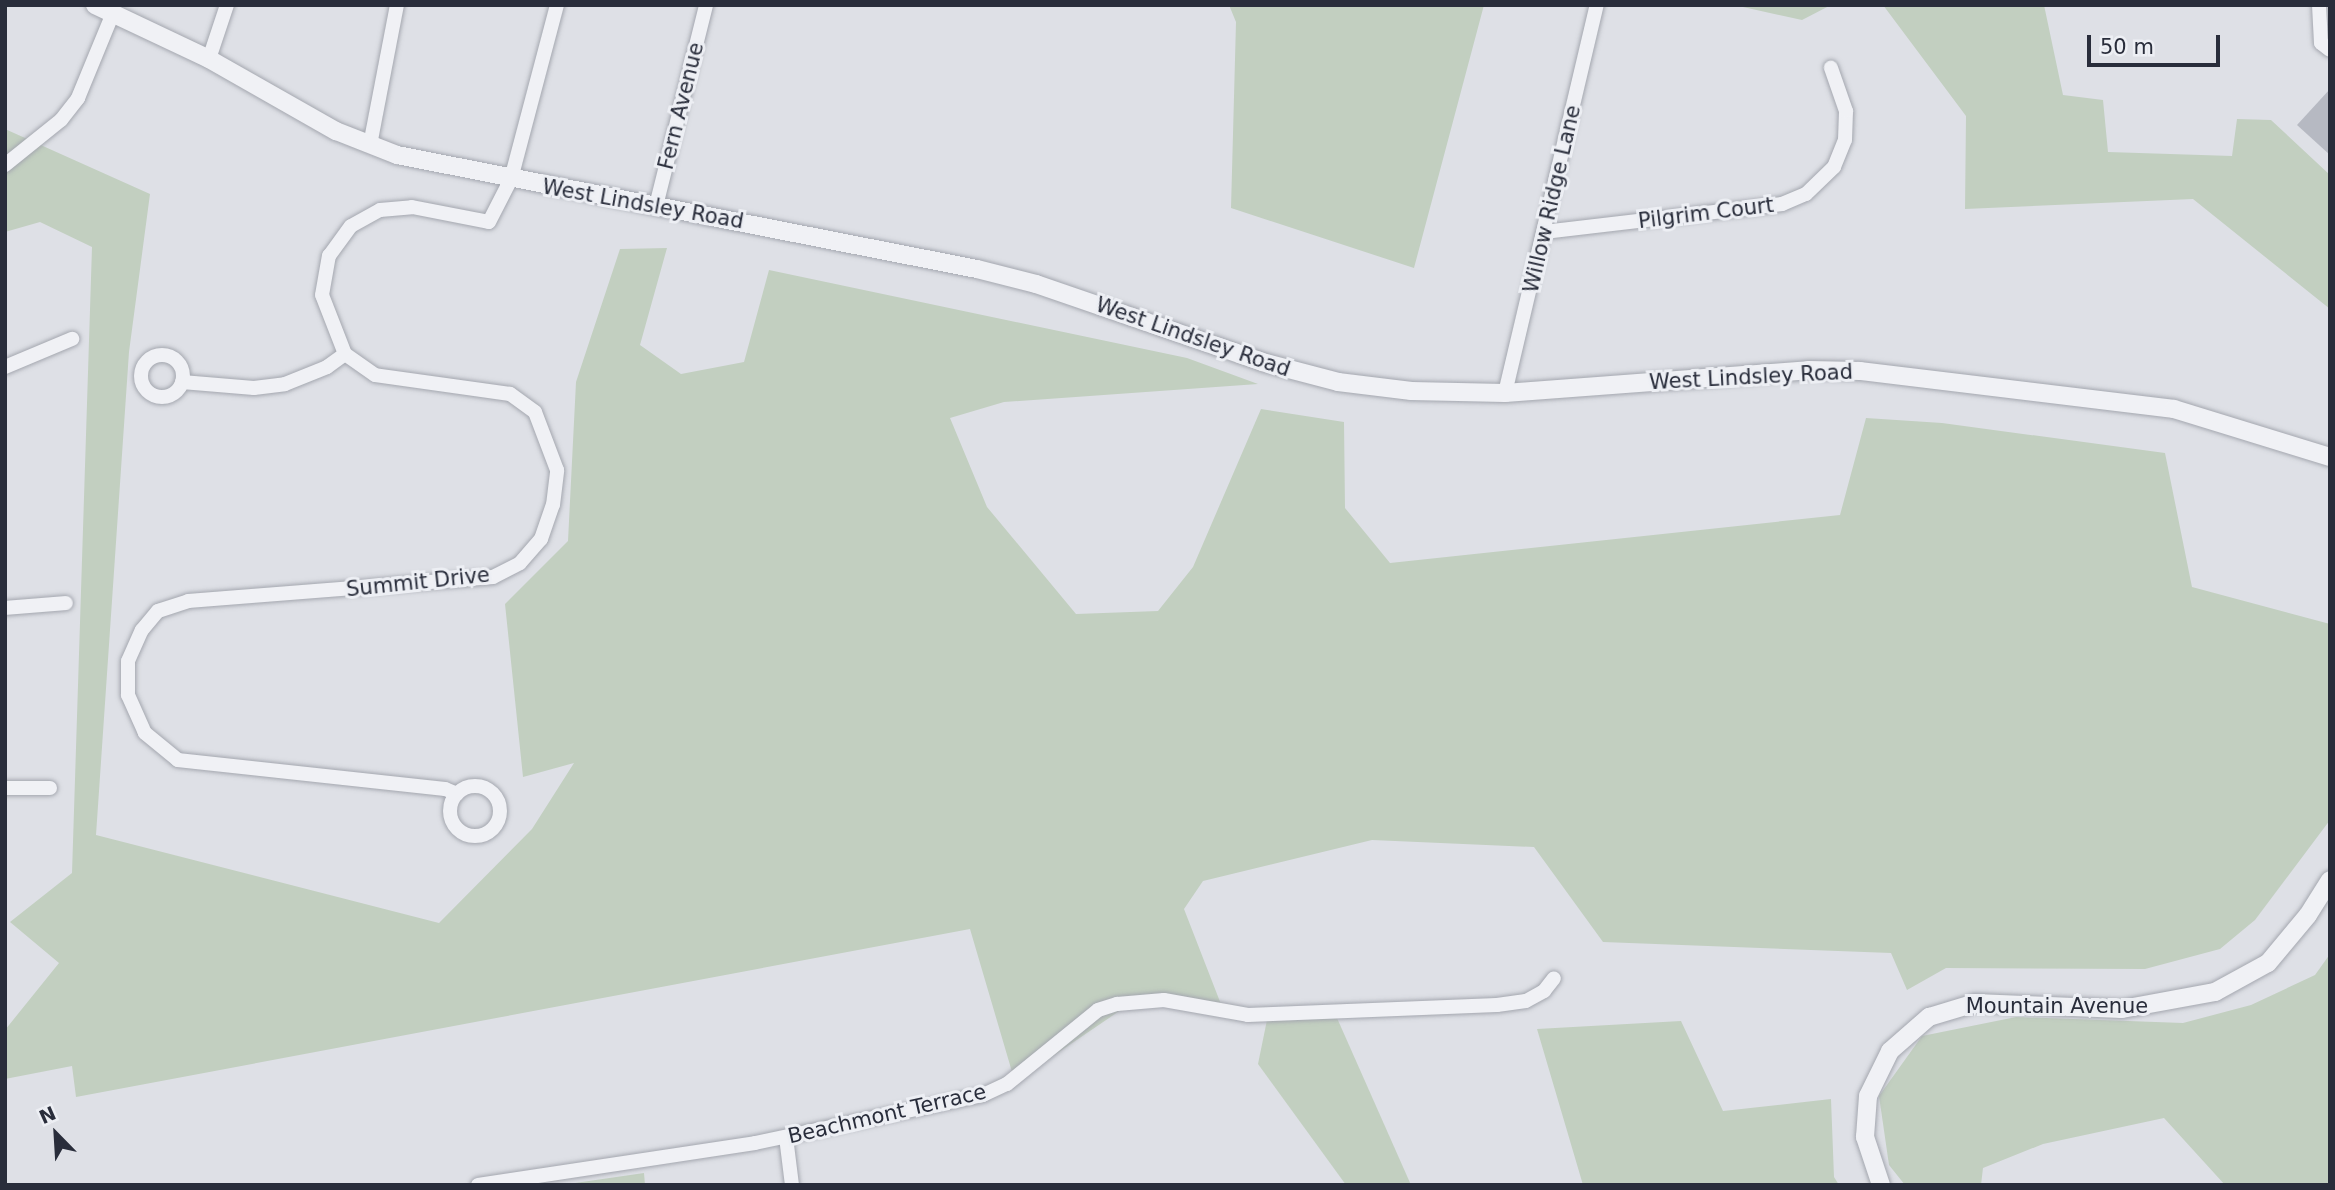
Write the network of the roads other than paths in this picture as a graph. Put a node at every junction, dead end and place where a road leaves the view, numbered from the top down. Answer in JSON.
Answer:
{"nodes":[{"id":1,"x":95,"y":5,"type":"edge"},
{"id":2,"x":228,"y":5,"type":"edge"},
{"id":3,"x":397,"y":5,"type":"edge"},
{"id":4,"x":557,"y":5,"type":"edge"},
{"id":5,"x":706,"y":5,"type":"edge"},
{"id":6,"x":1597,"y":5,"type":"edge"},
{"id":7,"x":2319,"y":5,"type":"edge"},
{"id":8,"x":113,"y":13,"type":"junction"},
{"id":9,"x":2326,"y":46,"type":"edge"},
{"id":10,"x":209,"y":59,"type":"junction"},
{"id":11,"x":1830,"y":68,"type":"dead end"},
{"id":12,"x":370,"y":145,"type":"junction"},
{"id":13,"x":5,"y":165,"type":"edge"},
{"id":14,"x":511,"y":179,"type":"junction"},
{"id":15,"x":656,"y":206,"type":"junction"},
{"id":16,"x":1544,"y":232,"type":"junction"},
{"id":17,"x":72,"y":339,"type":"dead end"},
{"id":18,"x":345,"y":354,"type":"junction"},
{"id":19,"x":5,"y":367,"type":"edge"},
{"id":20,"x":182,"y":382,"type":"dead end"},
{"id":21,"x":1506,"y":393,"type":"junction"},
{"id":22,"x":2330,"y":457,"type":"edge"},
{"id":23,"x":66,"y":603,"type":"dead end"},
{"id":24,"x":5,"y":608,"type":"edge"},
{"id":25,"x":5,"y":788,"type":"edge"},
{"id":26,"x":50,"y":788,"type":"dead end"},
{"id":27,"x":457,"y":794,"type":"dead end"},
{"id":28,"x":2330,"y":880,"type":"edge"},
{"id":29,"x":1554,"y":978,"type":"dead end"},
{"id":30,"x":786,"y":1137,"type":"junction"},
{"id":31,"x":478,"y":1185,"type":"edge"},
{"id":32,"x":792,"y":1185,"type":"edge"},
{"id":33,"x":1881,"y":1185,"type":"edge"}],
"edges":[{"from":1,"to":8,"type":"street","name":"West Lindsley Road"},
{"from":2,"to":10,"type":"street"},
{"from":3,"to":12,"type":"street"},
{"from":4,"to":14,"type":"street"},
{"from":5,"to":15,"type":"street","name":"Fern Avenue"},
{"from":6,"to":16,"type":"street","name":"Willow Ridge Lane"},
{"from":7,"to":9,"type":"street"},
{"from":8,"to":10,"type":"street","name":"West Lindsley Road"},
{"from":8,"to":13,"type":"street"},
{"from":10,"to":12,"type":"street","name":"West Lindsley Road"},
{"from":11,"to":16,"type":"street","name":"Pilgrim Court"},
{"from":12,"to":14,"type":"street","name":"West Lindsley Road"},
{"from":14,"to":15,"type":"street","name":"West Lindsley Road"},
{"from":14,"to":18,"type":"street"},
{"from":15,"to":21,"type":"street","name":"West Lindsley Road"},
{"from":16,"to":21,"type":"street","name":"Willow Ridge Lane"},
{"from":17,"to":19,"type":"street"},
{"from":18,"to":20,"type":"street"},
{"from":18,"to":27,"type":"street","name":"Summit Drive"},
{"from":21,"to":22,"type":"street","name":"West Lindsley Road"},
{"from":23,"to":24,"type":"street"},
{"from":25,"to":26,"type":"street"},
{"from":28,"to":33,"type":"street","name":"Mountain Avenue"},
{"from":29,"to":30,"type":"street","name":"Beachmont Terrace"},
{"from":30,"to":31,"type":"street","name":"Beachmont Terrace"},
{"from":30,"to":32,"type":"street"}]}
